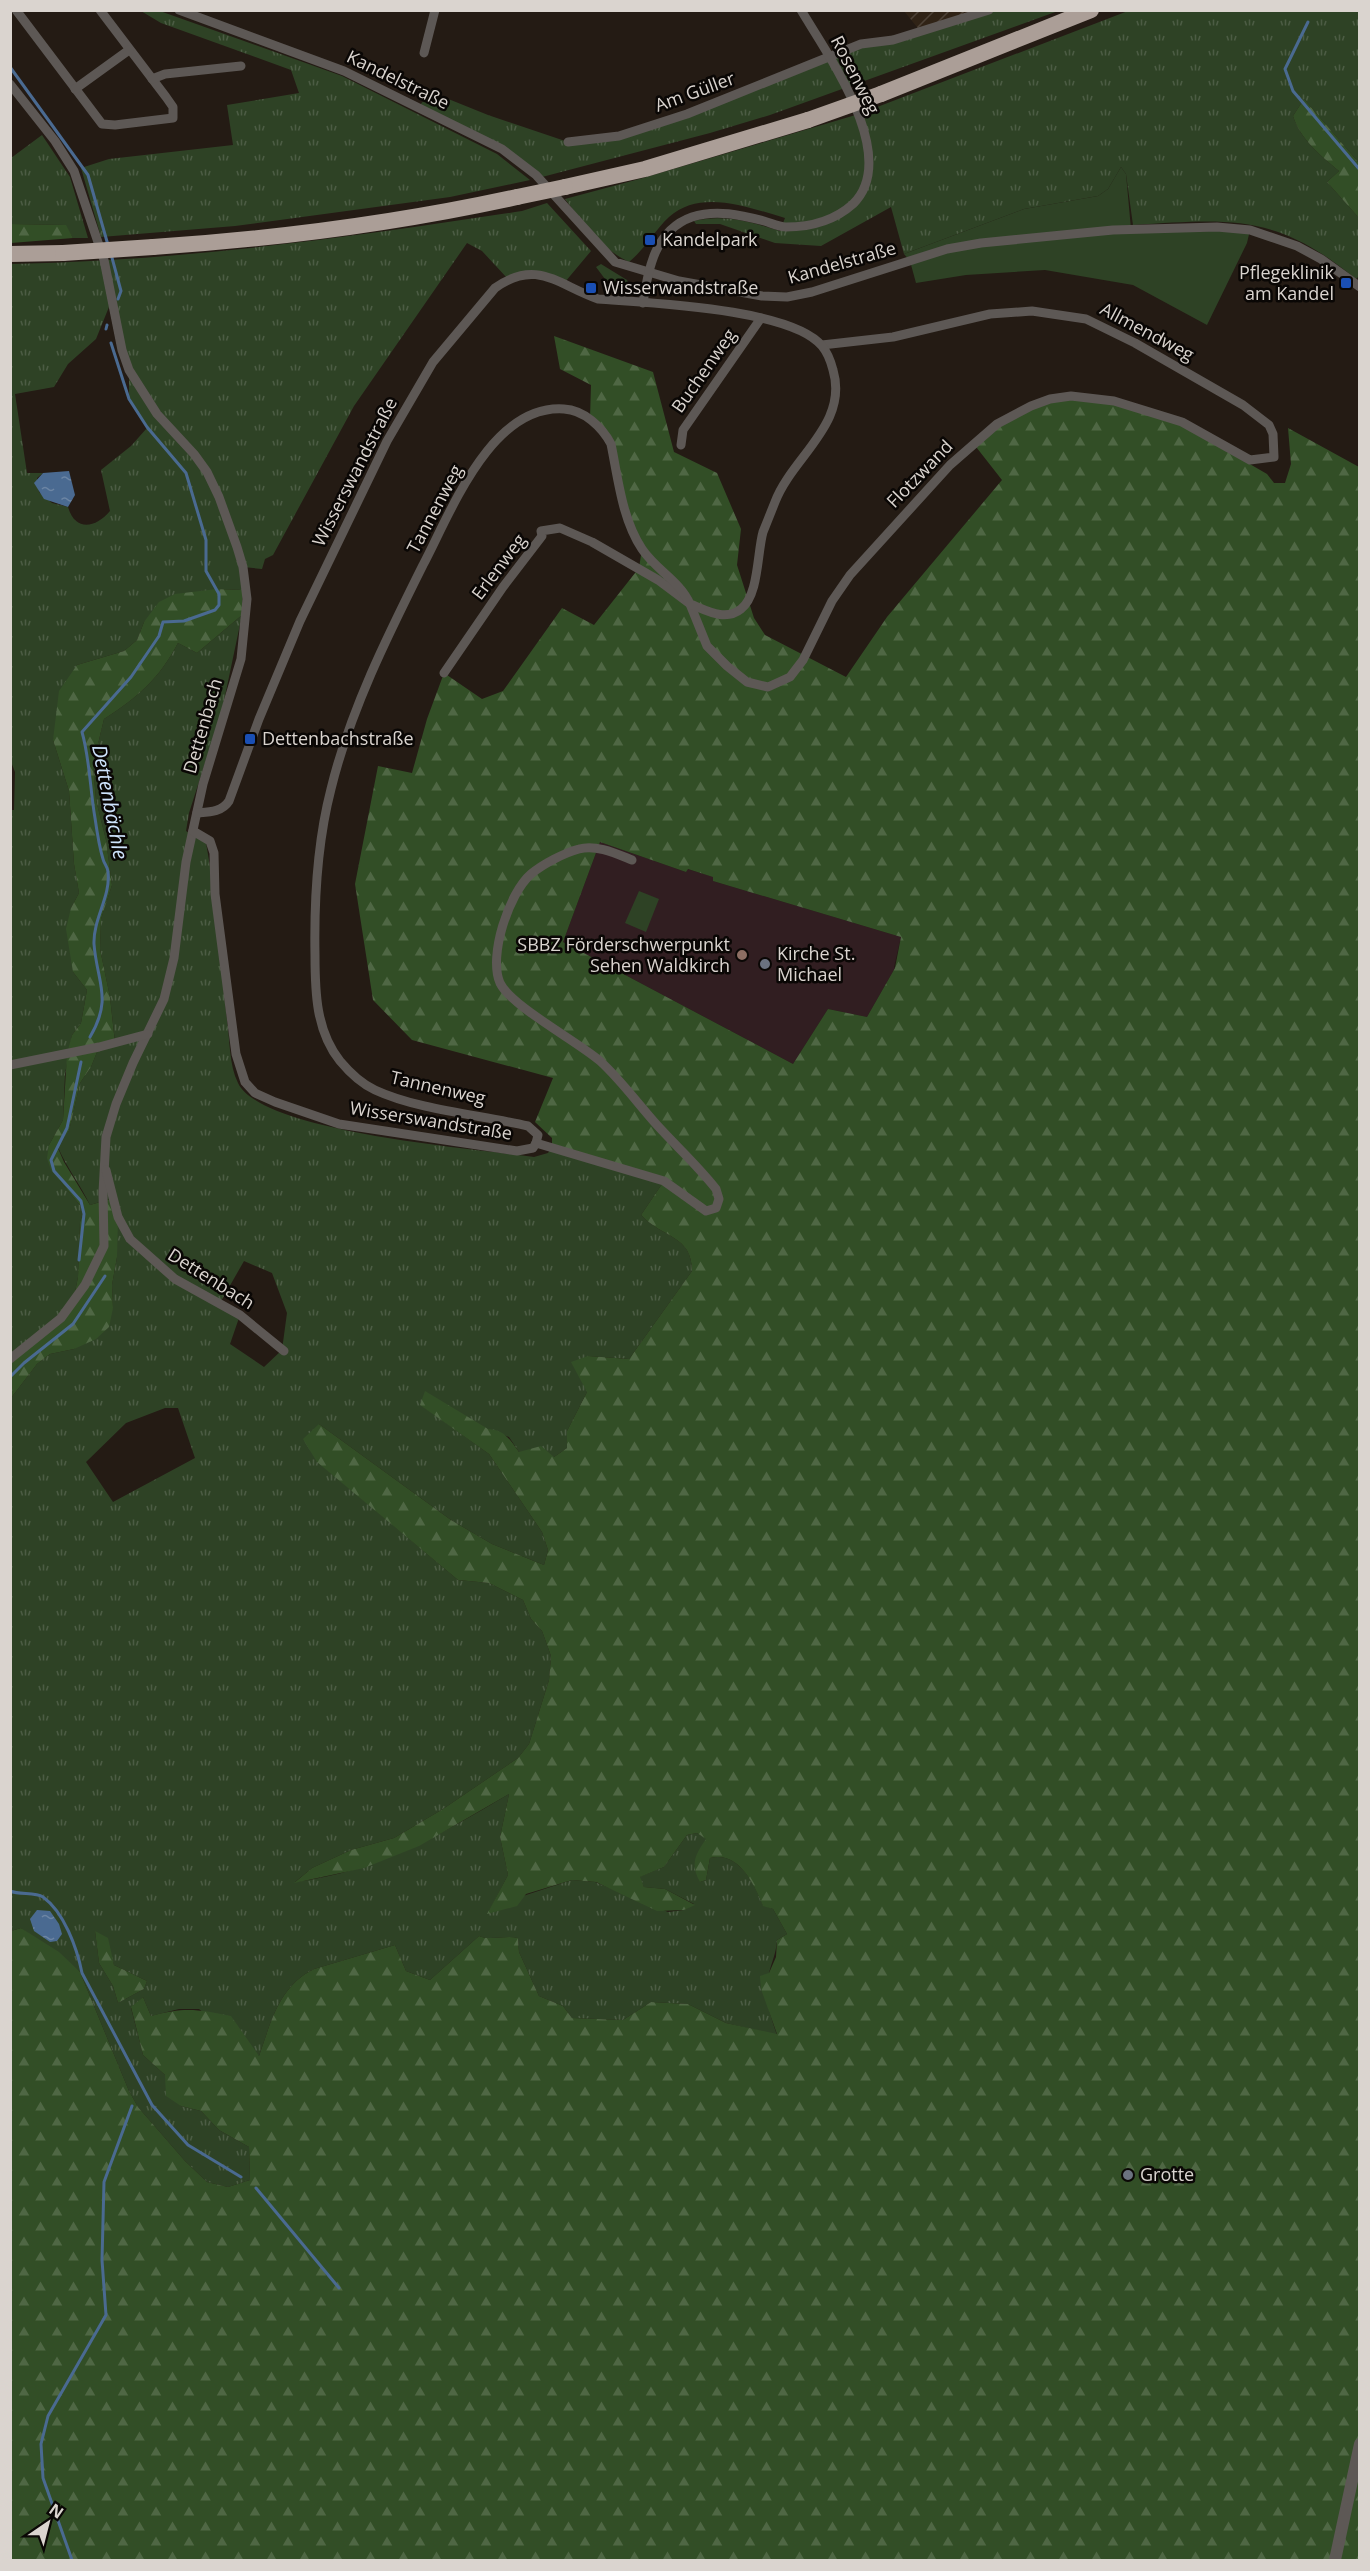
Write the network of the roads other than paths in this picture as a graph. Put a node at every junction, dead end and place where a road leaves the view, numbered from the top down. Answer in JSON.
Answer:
{"nodes":[{"id":1,"x":16,"y":10,"type":"edge"},
{"id":2,"x":100,"y":10,"type":"edge"},
{"id":3,"x":179,"y":10,"type":"edge"},
{"id":4,"x":435,"y":10,"type":"edge"},
{"id":5,"x":801,"y":10,"type":"edge"},
{"id":6,"x":989,"y":10,"type":"edge"},
{"id":7,"x":1091,"y":10,"type":"edge"},
{"id":8,"x":190,"y":12,"type":"edge"},
{"id":9,"x":129,"y":50,"type":"junction"},
{"id":10,"x":424,"y":53,"type":"dead end"},
{"id":11,"x":829,"y":57,"type":"junction"},
{"id":12,"x":241,"y":66,"type":"dead end"},
{"id":13,"x":152,"y":79,"type":"junction"},
{"id":14,"x":10,"y":84,"type":"edge"},
{"id":15,"x":75,"y":89,"type":"junction"},
{"id":16,"x":568,"y":142,"type":"dead end"},
{"id":17,"x":10,"y":254,"type":"edge"},
{"id":18,"x":648,"y":272,"type":"junction"},
{"id":19,"x":1359,"y":287,"type":"edge"},
{"id":20,"x":643,"y":303,"type":"junction"},
{"id":21,"x":761,"y":318,"type":"junction"},
{"id":22,"x":822,"y":345,"type":"junction"},
{"id":23,"x":681,"y":446,"type":"dead end"},
{"id":24,"x":1274,"y":457,"type":"joint"},
{"id":25,"x":690,"y":604,"type":"junction"},
{"id":26,"x":444,"y":673,"type":"dead end"},
{"id":27,"x":197,"y":813,"type":"junction"},
{"id":28,"x":193,"y":831,"type":"junction"},
{"id":29,"x":632,"y":860,"type":"dead end"},
{"id":30,"x":148,"y":1034,"type":"junction"},
{"id":31,"x":10,"y":1065,"type":"edge"},
{"id":32,"x":536,"y":1143,"type":"junction"},
{"id":33,"x":104,"y":1162,"type":"junction"},
{"id":34,"x":284,"y":1351,"type":"dead end"},
{"id":35,"x":10,"y":1359,"type":"edge"},
{"id":36,"x":1359,"y":2444,"type":"edge"},
{"id":37,"x":1335,"y":2560,"type":"edge"}],
"edges":[{"from":1,"to":15,"type":"street"},
{"from":2,"to":9,"type":"street"},
{"from":3,"to":8,"type":"street","name":"Kandelstraße"},
{"from":4,"to":10,"type":"street"},
{"from":5,"to":11,"type":"street","name":"Rosenweg"},
{"from":6,"to":11,"type":"street","name":"Am Güller"},
{"from":7,"to":17,"type":"highway","bridge":true},
{"from":8,"to":18,"type":"street","name":"Kandelstraße"},
{"from":9,"to":13,"type":"street"},
{"from":9,"to":15,"type":"street"},
{"from":11,"to":16,"type":"street","name":"Am Güller"},
{"from":11,"to":18,"type":"street","name":"Rosenweg"},
{"from":12,"to":13,"type":"street"},
{"from":13,"to":15,"type":"street"},
{"from":14,"to":27,"type":"street","name":"Dettenbach"},
{"from":18,"to":19,"type":"street","name":"Kandelstraße"},
{"from":18,"to":20,"type":"street","name":"Rosenweg"},
{"from":20,"to":21,"type":"street"},
{"from":20,"to":27,"type":"street","name":"Wisserswandstraße"},
{"from":21,"to":22,"type":"street"},
{"from":21,"to":23,"type":"street","name":"Buchenweg"},
{"from":22,"to":24,"type":"street","name":"Allmendweg"},
{"from":22,"to":25,"type":"street"},
{"from":24,"to":25,"type":"street","name":"Flotzwand"},
{"from":25,"to":26,"type":"street","name":"Erlenweg"},
{"from":25,"to":32,"type":"street","name":"Tannenweg"},
{"from":27,"to":28,"type":"street","name":"Dettenbach"},
{"from":28,"to":30,"type":"street","name":"Dettenbach"},
{"from":28,"to":32,"type":"street","name":"Wisserswandstraße"},
{"from":29,"to":32,"type":"street","name":"Wisserswandstraße"},
{"from":30,"to":31,"type":"street"},
{"from":30,"to":33,"type":"street","name":"Dettenbach"},
{"from":33,"to":34,"type":"street","name":"Dettenbach"},
{"from":33,"to":35,"type":"street","name":"Dettenbach"},
{"from":36,"to":37,"type":"street"}]}
